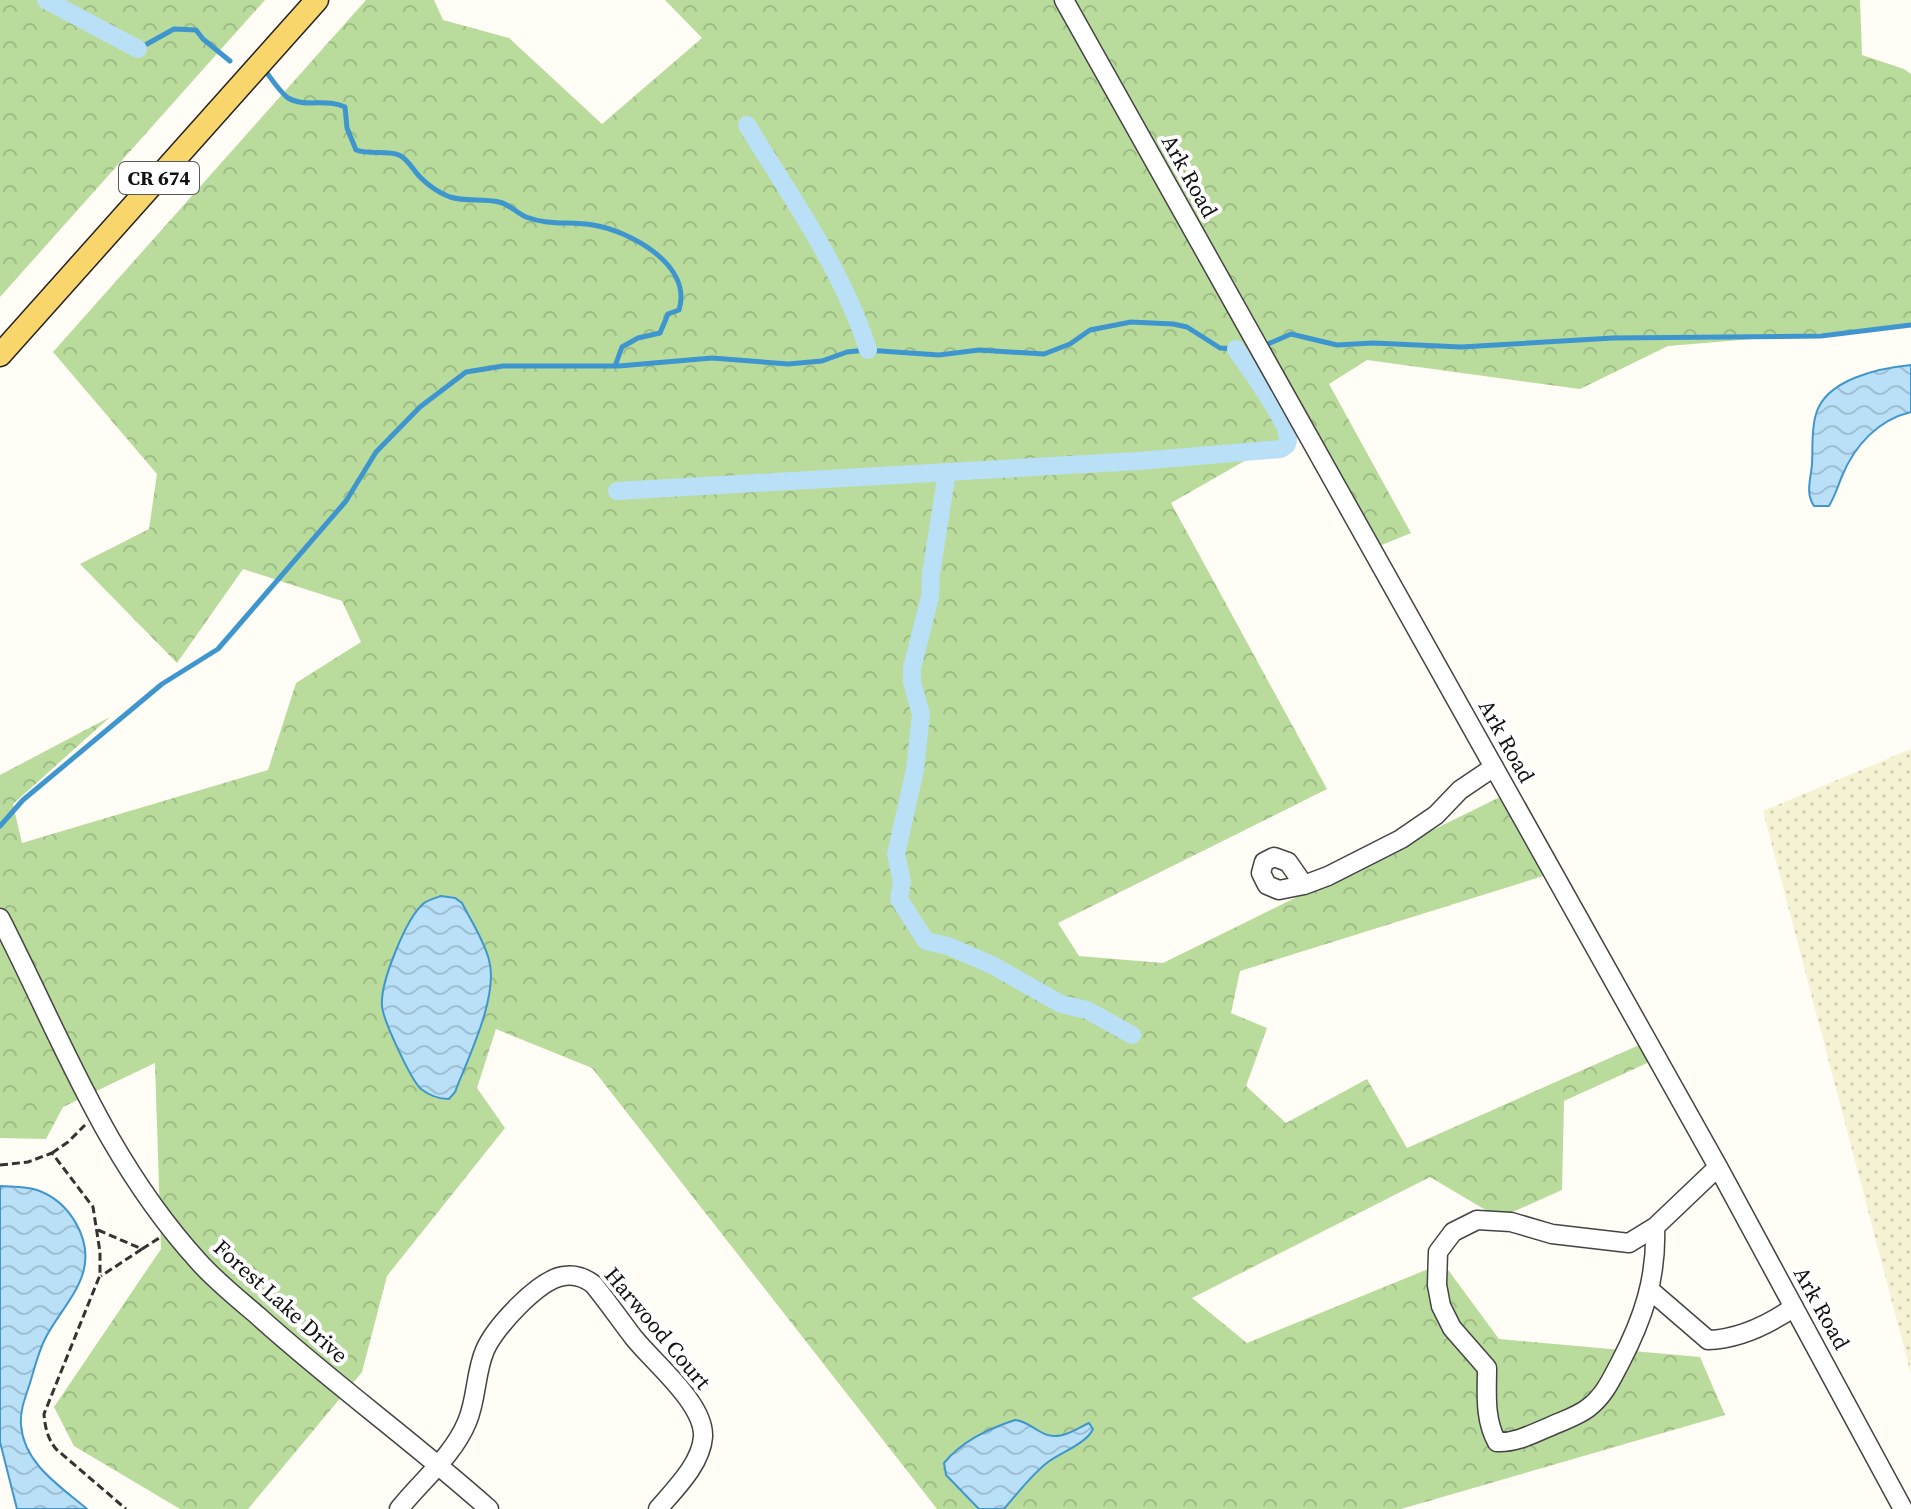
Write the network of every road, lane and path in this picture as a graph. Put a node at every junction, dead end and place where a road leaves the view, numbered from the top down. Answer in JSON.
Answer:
{"nodes":[{"id":1,"x":317,"y":0,"type":"edge"},
{"id":2,"x":1064,"y":0,"type":"edge"},
{"id":3,"x":0,"y":355,"type":"edge"},
{"id":4,"x":1494,"y":767,"type":"junction"},
{"id":5,"x":1304,"y":885,"type":"dead end"},
{"id":6,"x":0,"y":918,"type":"edge"},
{"id":7,"x":94,"y":1112,"type":"junction"},
{"id":8,"x":52,"y":1153,"type":"junction"},
{"id":9,"x":0,"y":1165,"type":"edge"},
{"id":10,"x":1718,"y":1167,"type":"junction"},
{"id":11,"x":1655,"y":1227,"type":"junction"},
{"id":12,"x":98,"y":1230,"type":"junction"},
{"id":13,"x":99,"y":1277,"type":"junction"},
{"id":14,"x":1650,"y":1290,"type":"junction"},
{"id":15,"x":1794,"y":1307,"type":"junction"},
{"id":16,"x":438,"y":1467,"type":"junction"},
{"id":17,"x":126,"y":1509,"type":"edge"},
{"id":18,"x":399,"y":1509,"type":"edge"},
{"id":19,"x":489,"y":1509,"type":"edge"},
{"id":20,"x":658,"y":1509,"type":"edge"},
{"id":21,"x":1903,"y":1509,"type":"edge"}],
"edges":[{"from":1,"to":3,"type":"main road","number":"CR 674"},
{"from":2,"to":4,"type":"street","name":"Ark Road"},
{"from":4,"to":5,"type":"street"},
{"from":4,"to":10,"type":"street","name":"Ark Road"},
{"from":6,"to":7,"type":"street","name":"Forest Lake Drive"},
{"from":7,"to":8,"type":"path"},
{"from":7,"to":16,"type":"street","name":"Forest Lake Drive"},
{"from":8,"to":9,"type":"path"},
{"from":8,"to":12,"type":"path"},
{"from":10,"to":11,"type":"street"},
{"from":10,"to":15,"type":"street","name":"Ark Road"},
{"from":11,"to":14,"type":"street"},
{"from":11,"to":14,"type":"street"},
{"from":12,"to":13,"type":"path"},
{"from":12,"to":13,"type":"path"},
{"from":13,"to":17,"type":"path"},
{"from":14,"to":15,"type":"street"},
{"from":15,"to":21,"type":"street","name":"Ark Road"},
{"from":16,"to":18,"type":"street"},
{"from":16,"to":19,"type":"street","name":"Forest Lake Drive"},
{"from":16,"to":20,"type":"street","name":"Harwood Court"}]}
